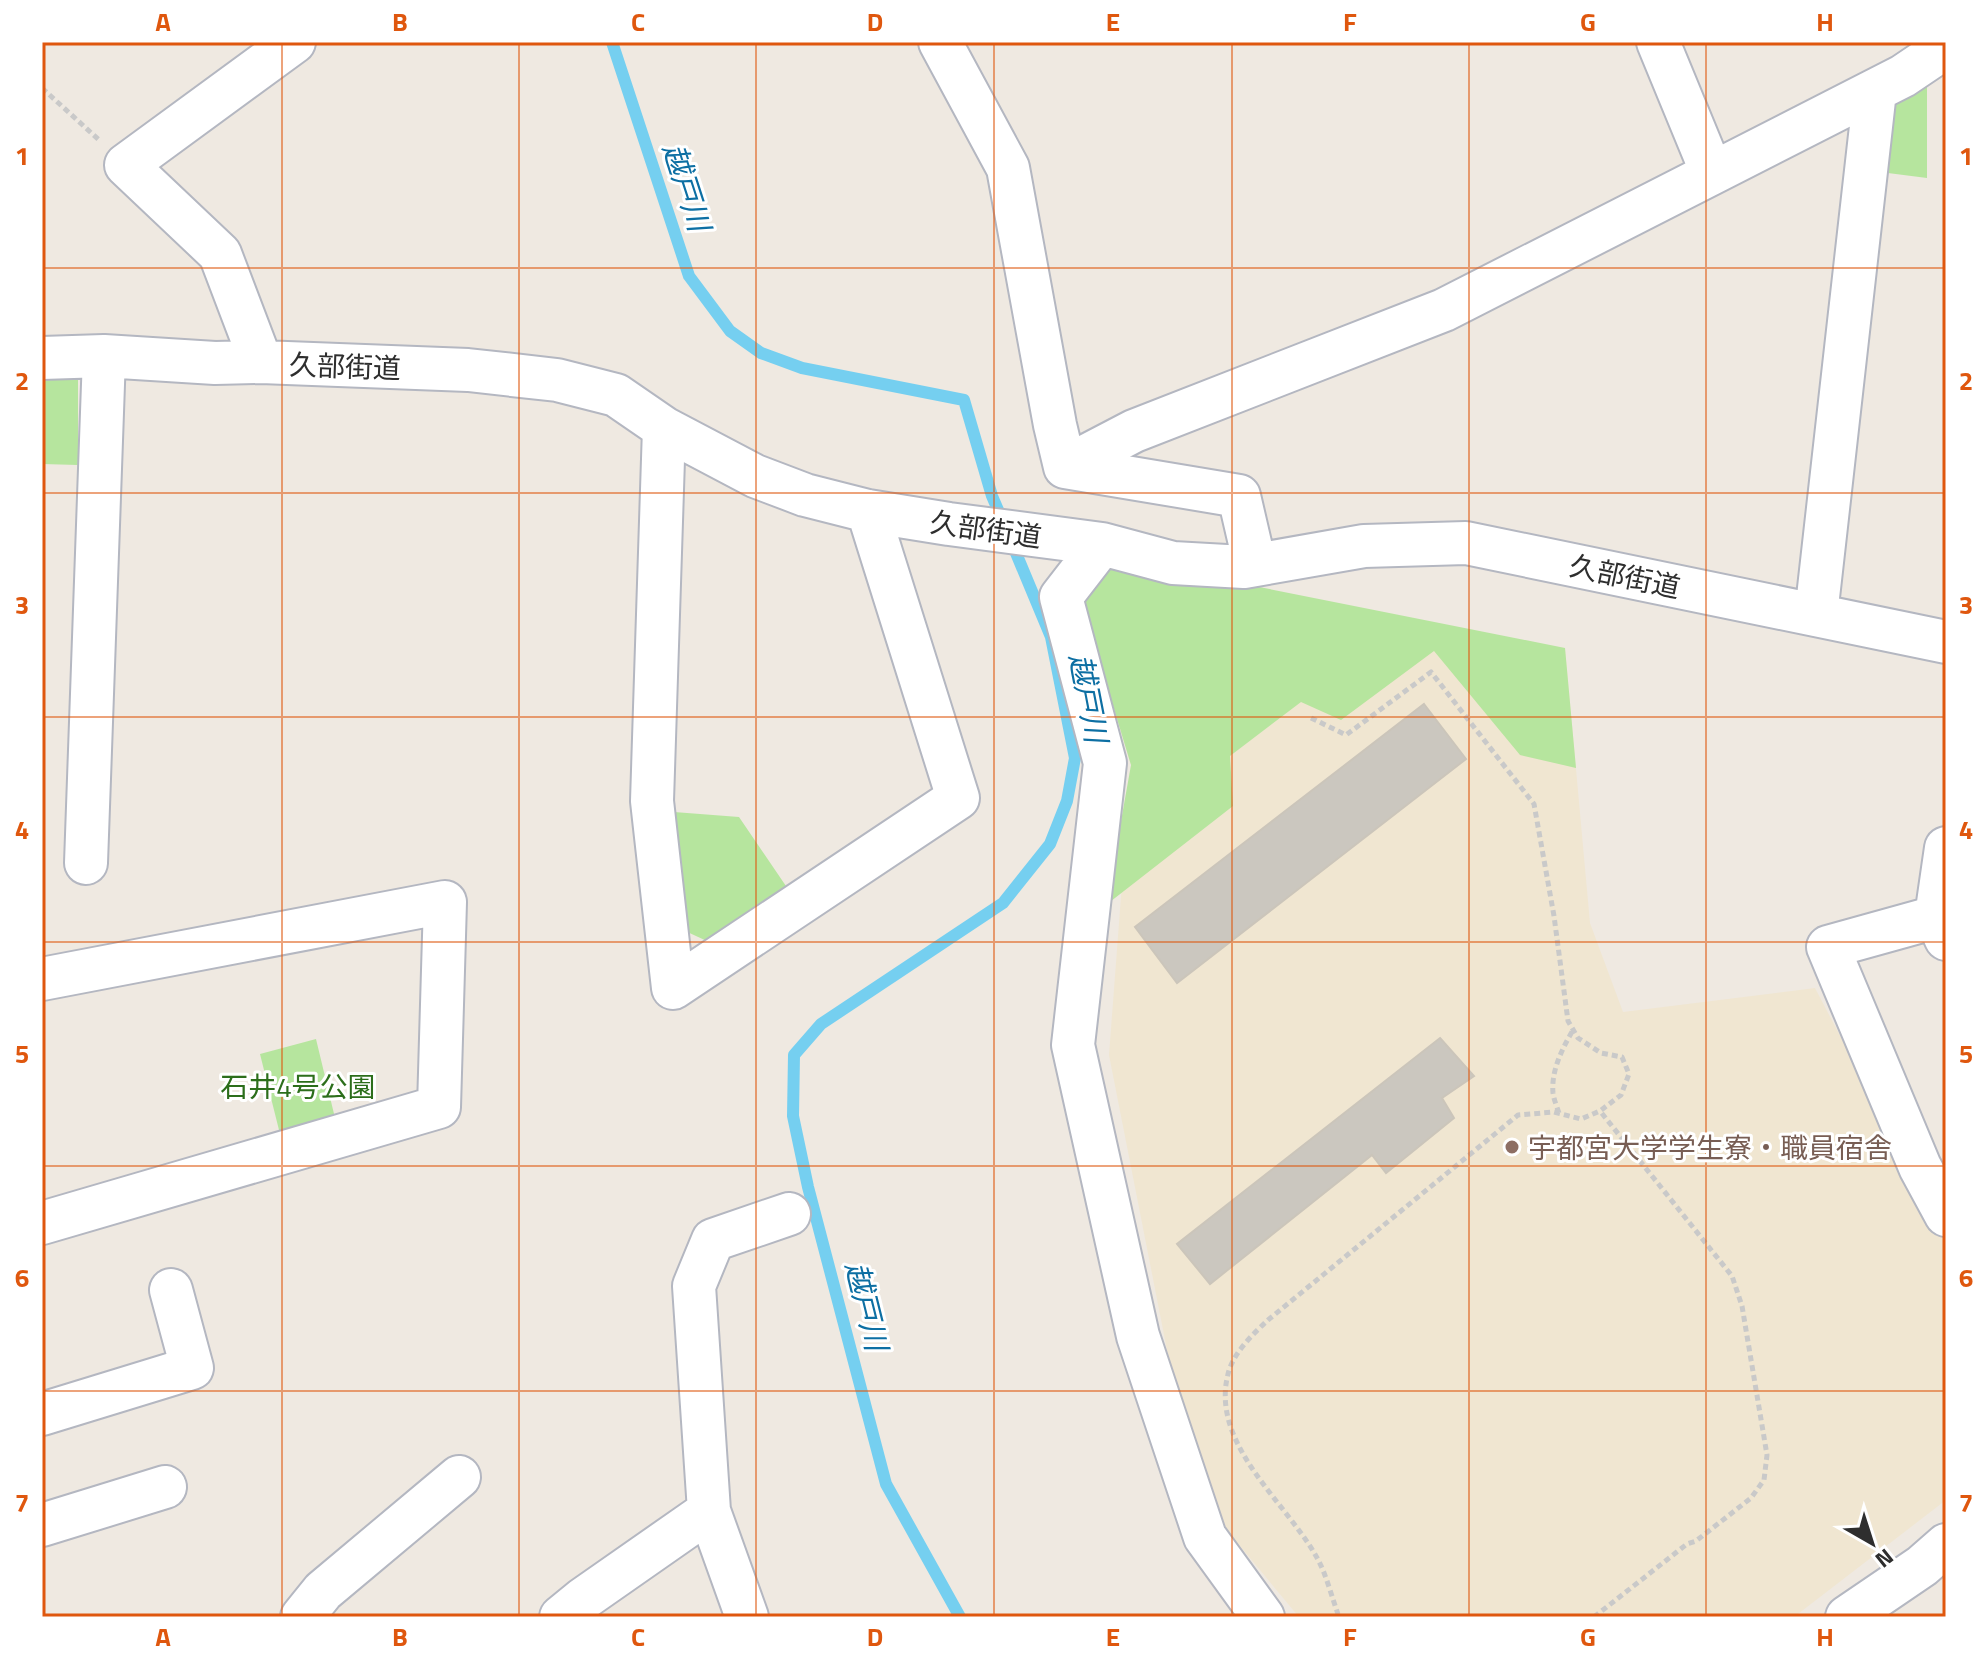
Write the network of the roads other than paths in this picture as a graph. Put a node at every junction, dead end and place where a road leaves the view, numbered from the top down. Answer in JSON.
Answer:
{"nodes":[{"id":1,"x":294,"y":42,"type":"edge"},
{"id":2,"x":940,"y":42,"type":"edge"},
{"id":3,"x":1658,"y":42,"type":"edge"},
{"id":4,"x":1946,"y":47,"type":"edge"},
{"id":5,"x":1875,"y":91,"type":"junction"},
{"id":6,"x":1712,"y":173,"type":"junction"},
{"id":7,"x":104,"y":356,"type":"junction"},
{"id":8,"x":42,"y":358,"type":"edge"},
{"id":9,"x":261,"y":362,"type":"junction"},
{"id":10,"x":664,"y":428,"type":"junction"},
{"id":11,"x":1065,"y":467,"type":"junction"},
{"id":12,"x":868,"y":511,"type":"junction"},
{"id":13,"x":1102,"y":544,"type":"junction"},
{"id":14,"x":1255,"y":565,"type":"junction"},
{"id":15,"x":1816,"y":615,"type":"junction"},
{"id":16,"x":1946,"y":642,"type":"edge"},
{"id":17,"x":1946,"y":848,"type":"edge"},
{"id":18,"x":86,"y":863,"type":"dead end"},
{"id":19,"x":1941,"y":928,"type":"edge"},
{"id":20,"x":42,"y":979,"type":"edge"},
{"id":21,"x":789,"y":1214,"type":"dead end"},
{"id":22,"x":1946,"y":1215,"type":"edge"},
{"id":23,"x":42,"y":1223,"type":"edge"},
{"id":24,"x":171,"y":1290,"type":"dead end"},
{"id":25,"x":42,"y":1414,"type":"edge"},
{"id":26,"x":459,"y":1477,"type":"dead end"},
{"id":27,"x":165,"y":1487,"type":"dead end"},
{"id":28,"x":709,"y":1511,"type":"junction"},
{"id":29,"x":42,"y":1525,"type":"edge"},
{"id":30,"x":1946,"y":1545,"type":"edge"},
{"id":31,"x":302,"y":1617,"type":"edge"},
{"id":32,"x":561,"y":1617,"type":"edge"},
{"id":33,"x":747,"y":1617,"type":"edge"},
{"id":34,"x":1263,"y":1617,"type":"edge"},
{"id":35,"x":1847,"y":1617,"type":"edge"}],
"edges":[{"from":1,"to":9,"type":"street"},
{"from":2,"to":11,"type":"street"},
{"from":3,"to":6,"type":"street"},
{"from":4,"to":5,"type":"street"},
{"from":5,"to":6,"type":"street"},
{"from":5,"to":15,"type":"street"},
{"from":6,"to":11,"type":"street"},
{"from":7,"to":8,"type":"street","name":"久部街道"},
{"from":7,"to":9,"type":"street","name":"久部街道"},
{"from":7,"to":18,"type":"street"},
{"from":9,"to":10,"type":"street","name":"久部街道"},
{"from":10,"to":12,"type":"street","name":"久部街道"},
{"from":10,"to":12,"type":"street"},
{"from":11,"to":14,"type":"street"},
{"from":12,"to":13,"type":"street","name":"久部街道"},
{"from":13,"to":14,"type":"street","name":"久部街道"},
{"from":13,"to":34,"type":"street"},
{"from":14,"to":15,"type":"street","name":"久部街道"},
{"from":15,"to":16,"type":"street","name":"久部街道"},
{"from":17,"to":19,"type":"street"},
{"from":19,"to":22,"type":"street"},
{"from":20,"to":23,"type":"street"},
{"from":21,"to":28,"type":"street"},
{"from":24,"to":25,"type":"street"},
{"from":26,"to":31,"type":"street"},
{"from":27,"to":29,"type":"street"},
{"from":28,"to":32,"type":"street"},
{"from":28,"to":33,"type":"street"},
{"from":30,"to":35,"type":"street"}]}
